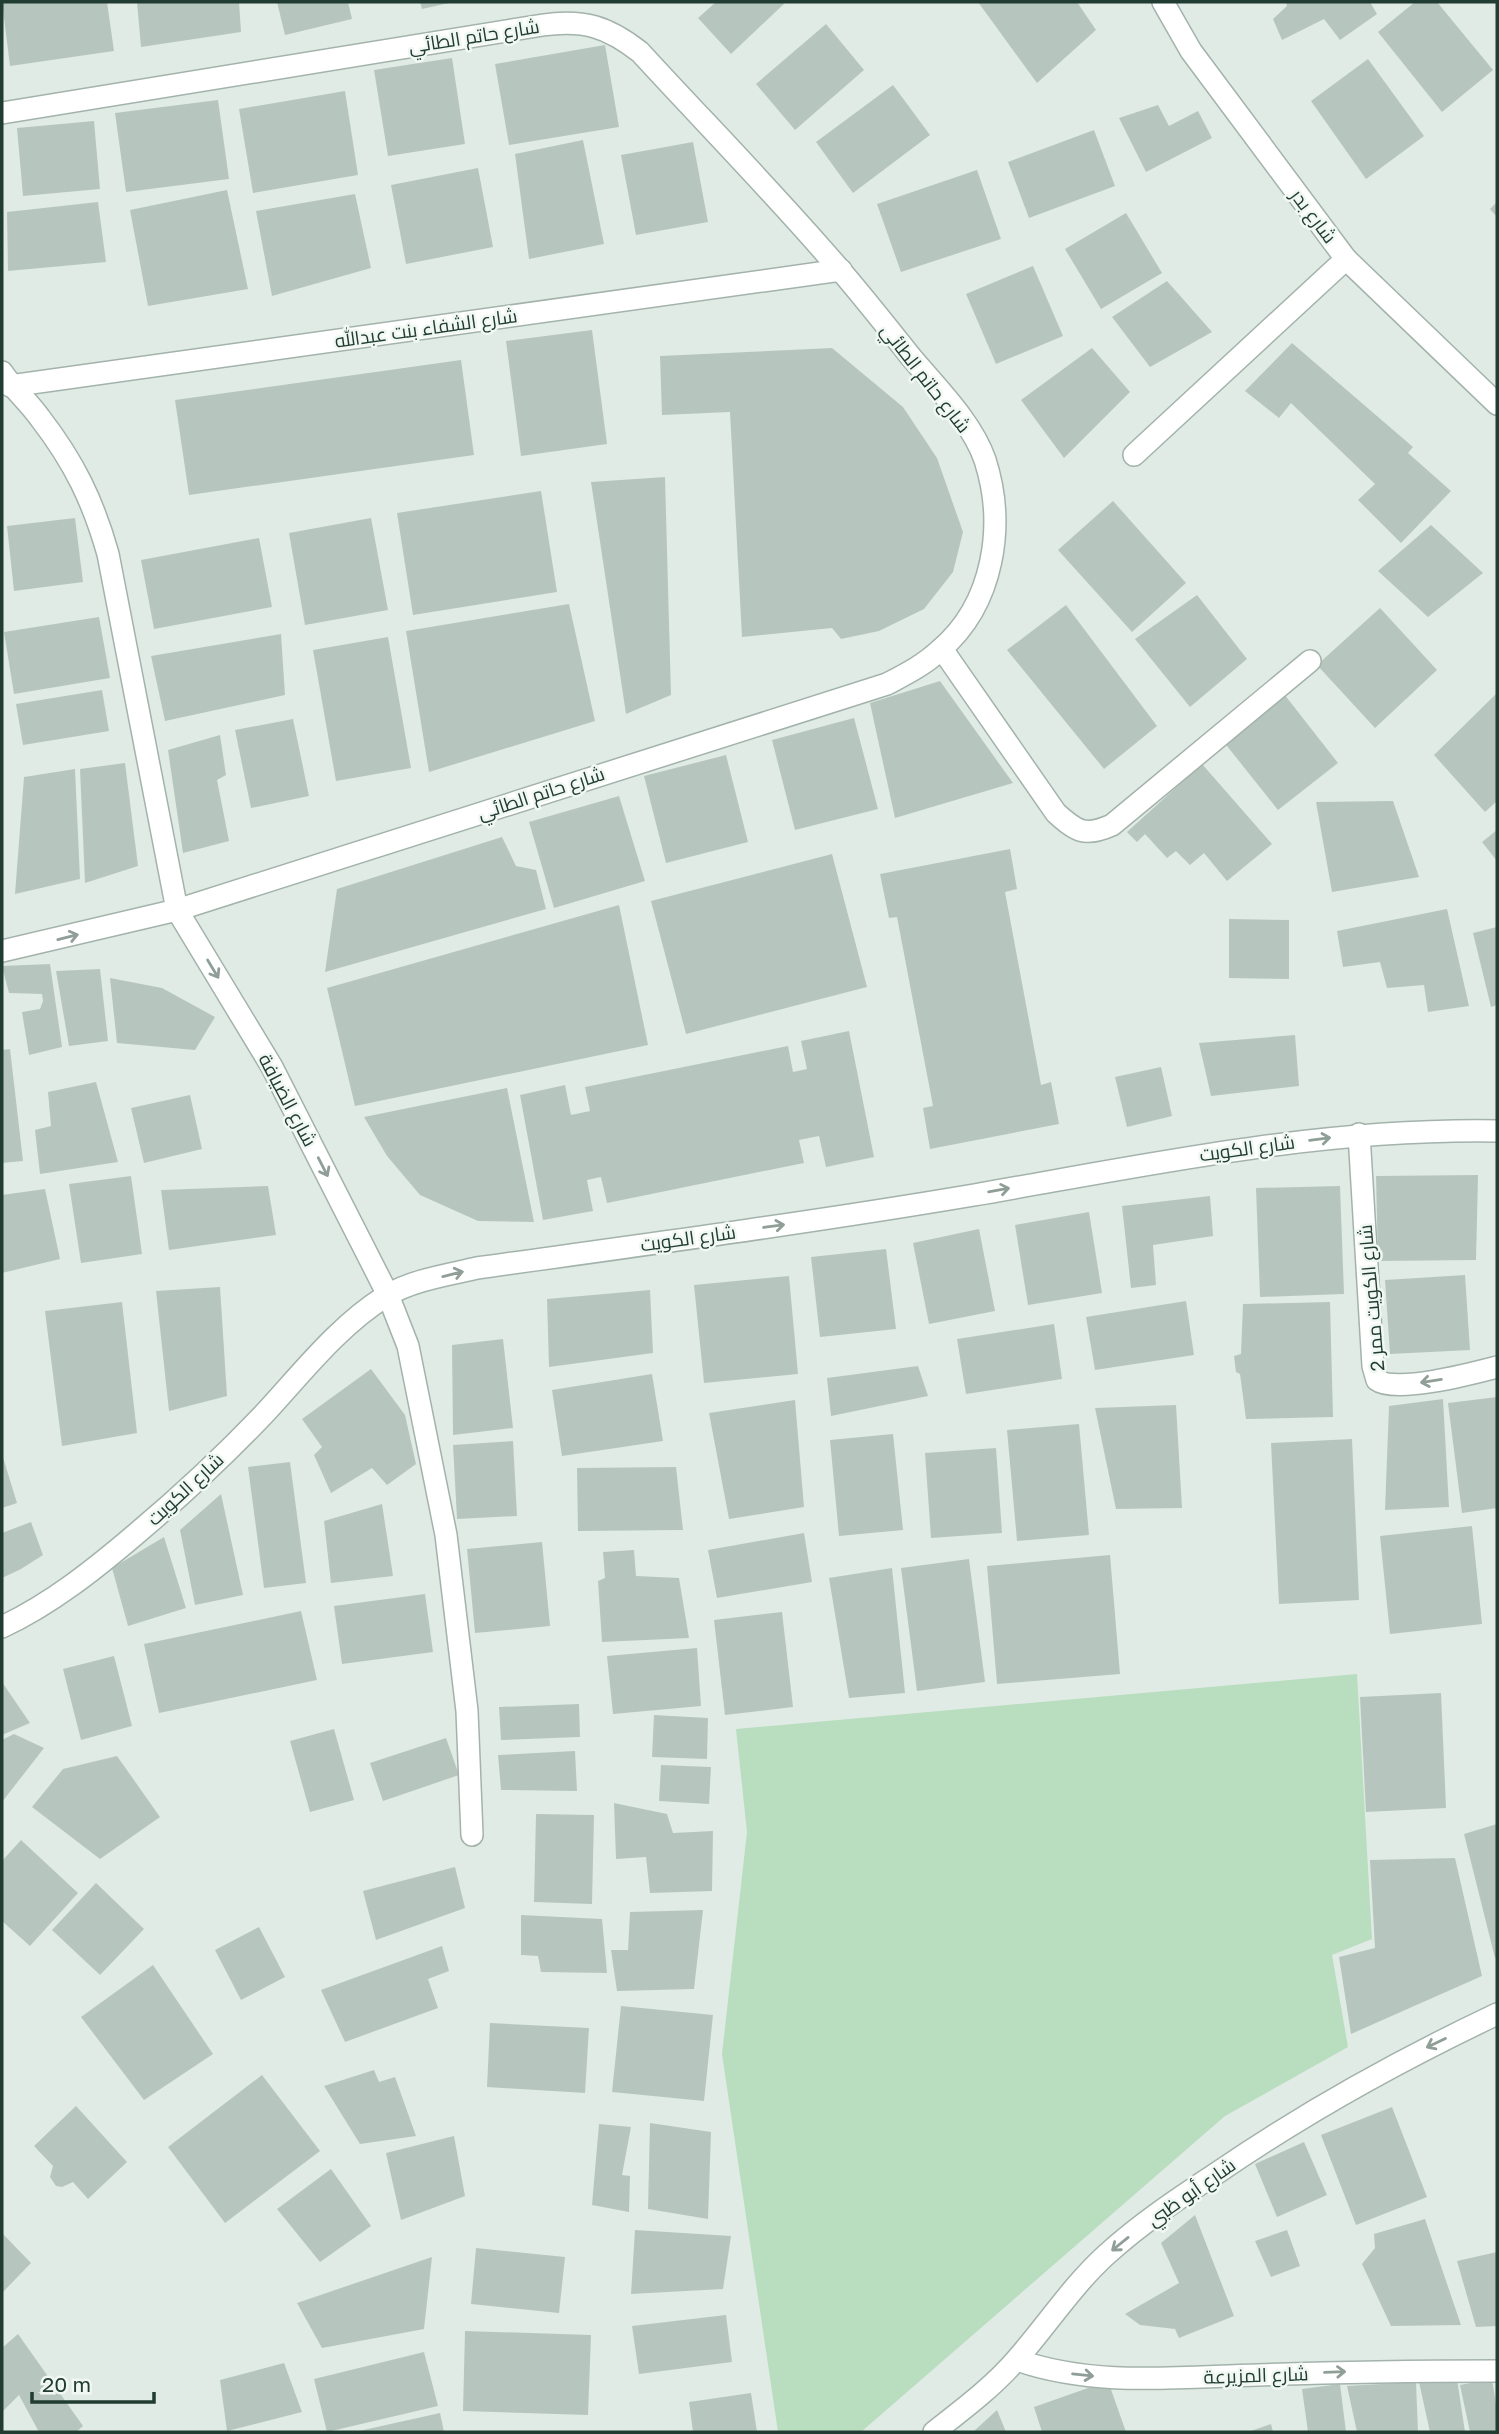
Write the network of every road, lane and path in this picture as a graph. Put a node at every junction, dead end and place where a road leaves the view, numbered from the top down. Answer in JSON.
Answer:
{"nodes":[{"id":1,"x":1163,"y":2,"type":"edge"},
{"id":2,"x":2,"y":113,"type":"edge"},
{"id":3,"x":1346,"y":259,"type":"junction"},
{"id":4,"x":841,"y":270,"type":"junction"},
{"id":5,"x":6,"y":379,"type":"edge"},
{"id":6,"x":1497,"y":404,"type":"edge"},
{"id":7,"x":1134,"y":455,"type":"dead end"},
{"id":8,"x":942,"y":649,"type":"junction"},
{"id":9,"x":1310,"y":661,"type":"dead end"},
{"id":10,"x":177,"y":910,"type":"junction"},
{"id":11,"x":2,"y":951,"type":"edge"},
{"id":12,"x":1497,"y":1131,"type":"edge"},
{"id":13,"x":1359,"y":1134,"type":"junction"},
{"id":14,"x":388,"y":1295,"type":"junction"},
{"id":15,"x":1497,"y":1367,"type":"edge"},
{"id":16,"x":2,"y":1627,"type":"edge"},
{"id":17,"x":472,"y":1835,"type":"dead end"},
{"id":18,"x":1497,"y":2014,"type":"edge"},
{"id":19,"x":1017,"y":2360,"type":"junction"},
{"id":20,"x":1497,"y":2371,"type":"edge"},
{"id":21,"x":933,"y":2432,"type":"edge"}],
"edges":[{"from":1,"to":3,"type":"street","name":"شارع بدر"},
{"from":2,"to":4,"type":"street","name":"شارع حاتم الطائي"},
{"from":3,"to":6,"type":"street","name":"شارع بدر"},
{"from":3,"to":7,"type":"street"},
{"from":4,"to":5,"type":"street","name":"شارع الشفاء بنت عبدالله"},
{"from":4,"to":8,"type":"street","name":"شارع حاتم الطائي"},
{"from":5,"to":10,"type":"street"},
{"from":8,"to":9,"type":"street"},
{"from":8,"to":10,"type":"street","name":"شارع حاتم الطائي"},
{"from":11,"to":10,"type":"street","name":"شارع حاتم الطائي","one_way":true},
{"from":10,"to":14,"type":"street","name":"شارع الضيافة","one_way":true},
{"from":12,"to":13,"type":"street","name":"شارع الكويت"},
{"from":14,"to":13,"type":"street","name":"شارع الكويت","one_way":true},
{"from":15,"to":13,"type":"street","name":"شارع الكويت ممر 2","one_way":true},
{"from":14,"to":16,"type":"street","name":"شارع الكويت"},
{"from":14,"to":17,"type":"street","name":"شارع الضيافة"},
{"from":18,"to":19,"type":"street","name":"شارع أبو ظبي","one_way":true},
{"from":19,"to":20,"type":"street","name":"شارع المزيرعة","one_way":true},
{"from":19,"to":21,"type":"street","name":"شارع أبو ظبي"}]}
